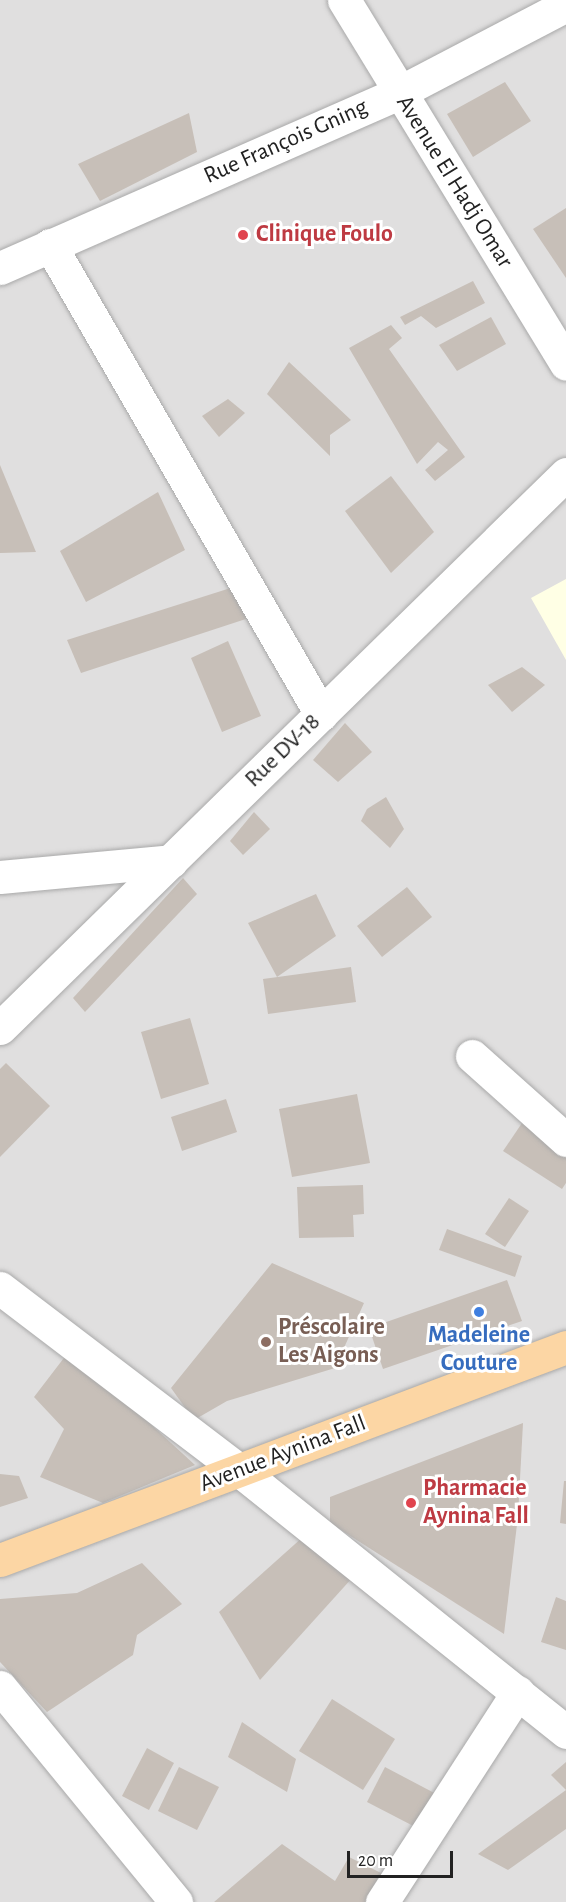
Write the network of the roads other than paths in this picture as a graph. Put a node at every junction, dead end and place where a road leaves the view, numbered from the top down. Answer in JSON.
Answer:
{"nodes":[{"id":1,"x":344,"y":0,"type":"edge"},
{"id":2,"x":566,"y":5,"type":"edge"},
{"id":3,"x":398,"y":93,"type":"junction"},
{"id":4,"x":50,"y":245,"type":"junction"},
{"id":5,"x":0,"y":268,"type":"edge"},
{"id":6,"x":566,"y":363,"type":"edge"},
{"id":7,"x":566,"y":474,"type":"edge"},
{"id":8,"x":321,"y":714,"type":"junction"},
{"id":9,"x":171,"y":861,"type":"junction"},
{"id":10,"x":0,"y":877,"type":"edge"},
{"id":11,"x":0,"y":1028,"type":"edge"},
{"id":12,"x":472,"y":1056,"type":"dead end"},
{"id":13,"x":566,"y":1140,"type":"edge"},
{"id":14,"x":0,"y":1288,"type":"edge"},
{"id":15,"x":566,"y":1347,"type":"edge"},
{"id":16,"x":239,"y":1470,"type":"junction"},
{"id":17,"x":0,"y":1560,"type":"edge"},
{"id":18,"x":0,"y":1687,"type":"edge"},
{"id":19,"x":518,"y":1692,"type":"junction"},
{"id":20,"x":566,"y":1732,"type":"edge"},
{"id":21,"x":176,"y":1902,"type":"edge"},
{"id":22,"x":382,"y":1902,"type":"edge"}],
"edges":[{"from":1,"to":3,"type":"street","name":"Avenue El Hadj Omar"},
{"from":2,"to":3,"type":"street","name":"Rue François Gning"},
{"from":3,"to":4,"type":"street","name":"Rue François Gning"},
{"from":3,"to":6,"type":"street","name":"Avenue El Hadj Omar"},
{"from":4,"to":5,"type":"street","name":"Rue François Gning"},
{"from":4,"to":8,"type":"street"},
{"from":7,"to":8,"type":"street","name":"Rue DV-18"},
{"from":8,"to":9,"type":"street","name":"Rue DV-18"},
{"from":9,"to":10,"type":"street"},
{"from":9,"to":11,"type":"street","name":"Rue DV-18"},
{"from":12,"to":13,"type":"street"},
{"from":14,"to":16,"type":"street"},
{"from":15,"to":16,"type":"main road","name":"Avenue Aynina Fall"},
{"from":16,"to":17,"type":"main road","name":"Avenue Aynina Fall"},
{"from":16,"to":19,"type":"street"},
{"from":18,"to":21,"type":"street"},
{"from":19,"to":20,"type":"street"},
{"from":19,"to":22,"type":"street"}]}
